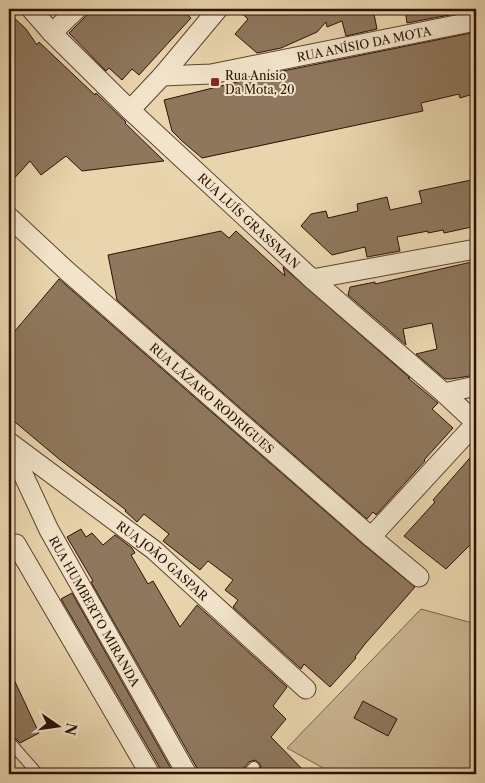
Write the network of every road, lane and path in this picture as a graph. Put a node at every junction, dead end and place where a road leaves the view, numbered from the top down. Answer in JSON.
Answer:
{"nodes":[{"id":1,"x":31,"y":9,"type":"edge"},
{"id":2,"x":77,"y":9,"type":"edge"},
{"id":3,"x":218,"y":9,"type":"edge"},
{"id":4,"x":476,"y":21,"type":"edge"},
{"id":5,"x":52,"y":33,"type":"junction"},
{"id":6,"x":162,"y":76,"type":"junction"},
{"id":7,"x":130,"y":110,"type":"junction"},
{"id":8,"x":9,"y":217,"type":"edge"},
{"id":9,"x":476,"y":249,"type":"edge"},
{"id":10,"x":312,"y":278,"type":"junction"},
{"id":11,"x":476,"y":386,"type":"edge"},
{"id":12,"x":444,"y":393,"type":"junction"},
{"id":13,"x":476,"y":423,"type":"edge"},
{"id":14,"x":9,"y":443,"type":"edge"},
{"id":15,"x":371,"y":537,"type":"junction"},
{"id":16,"x":16,"y":544,"type":"dead end"},
{"id":17,"x":419,"y":577,"type":"dead end"},
{"id":18,"x":306,"y":689,"type":"dead end"},
{"id":19,"x":9,"y":742,"type":"edge"},
{"id":20,"x":38,"y":774,"type":"edge"},
{"id":21,"x":150,"y":774,"type":"edge"},
{"id":22,"x":188,"y":774,"type":"edge"}],
"edges":[{"from":1,"to":5,"type":"street","name":"RUA LUÍS GRASSMAN"},
{"from":2,"to":5,"type":"street"},
{"from":3,"to":6,"type":"street"},
{"from":4,"to":6,"type":"street","name":"RUA ANÍSIO DA MOTA"},
{"from":5,"to":7,"type":"street","name":"RUA LUÍS GRASSMAN"},
{"from":6,"to":7,"type":"street"},
{"from":7,"to":10,"type":"street","name":"RUA LUÍS GRASSMAN"},
{"from":8,"to":15,"type":"street","name":"RUA LÁZARO RODRIGUES"},
{"from":9,"to":10,"type":"street"},
{"from":10,"to":12,"type":"street","name":"RUA LUÍS GRASSMAN"},
{"from":11,"to":12,"type":"street"},
{"from":12,"to":13,"type":"street","name":"RUA LUÍS GRASSMAN"},
{"from":13,"to":15,"type":"street"},
{"from":14,"to":18,"type":"street","name":"RUA JOÃO GASPAR"},
{"from":14,"to":22,"type":"street","name":"RUA HUMBERTO MIRANDA"},
{"from":15,"to":17,"type":"street","name":"RUA LÁZARO RODRIGUES"},
{"from":16,"to":21,"type":"street"},
{"from":19,"to":20,"type":"lane"}]}
